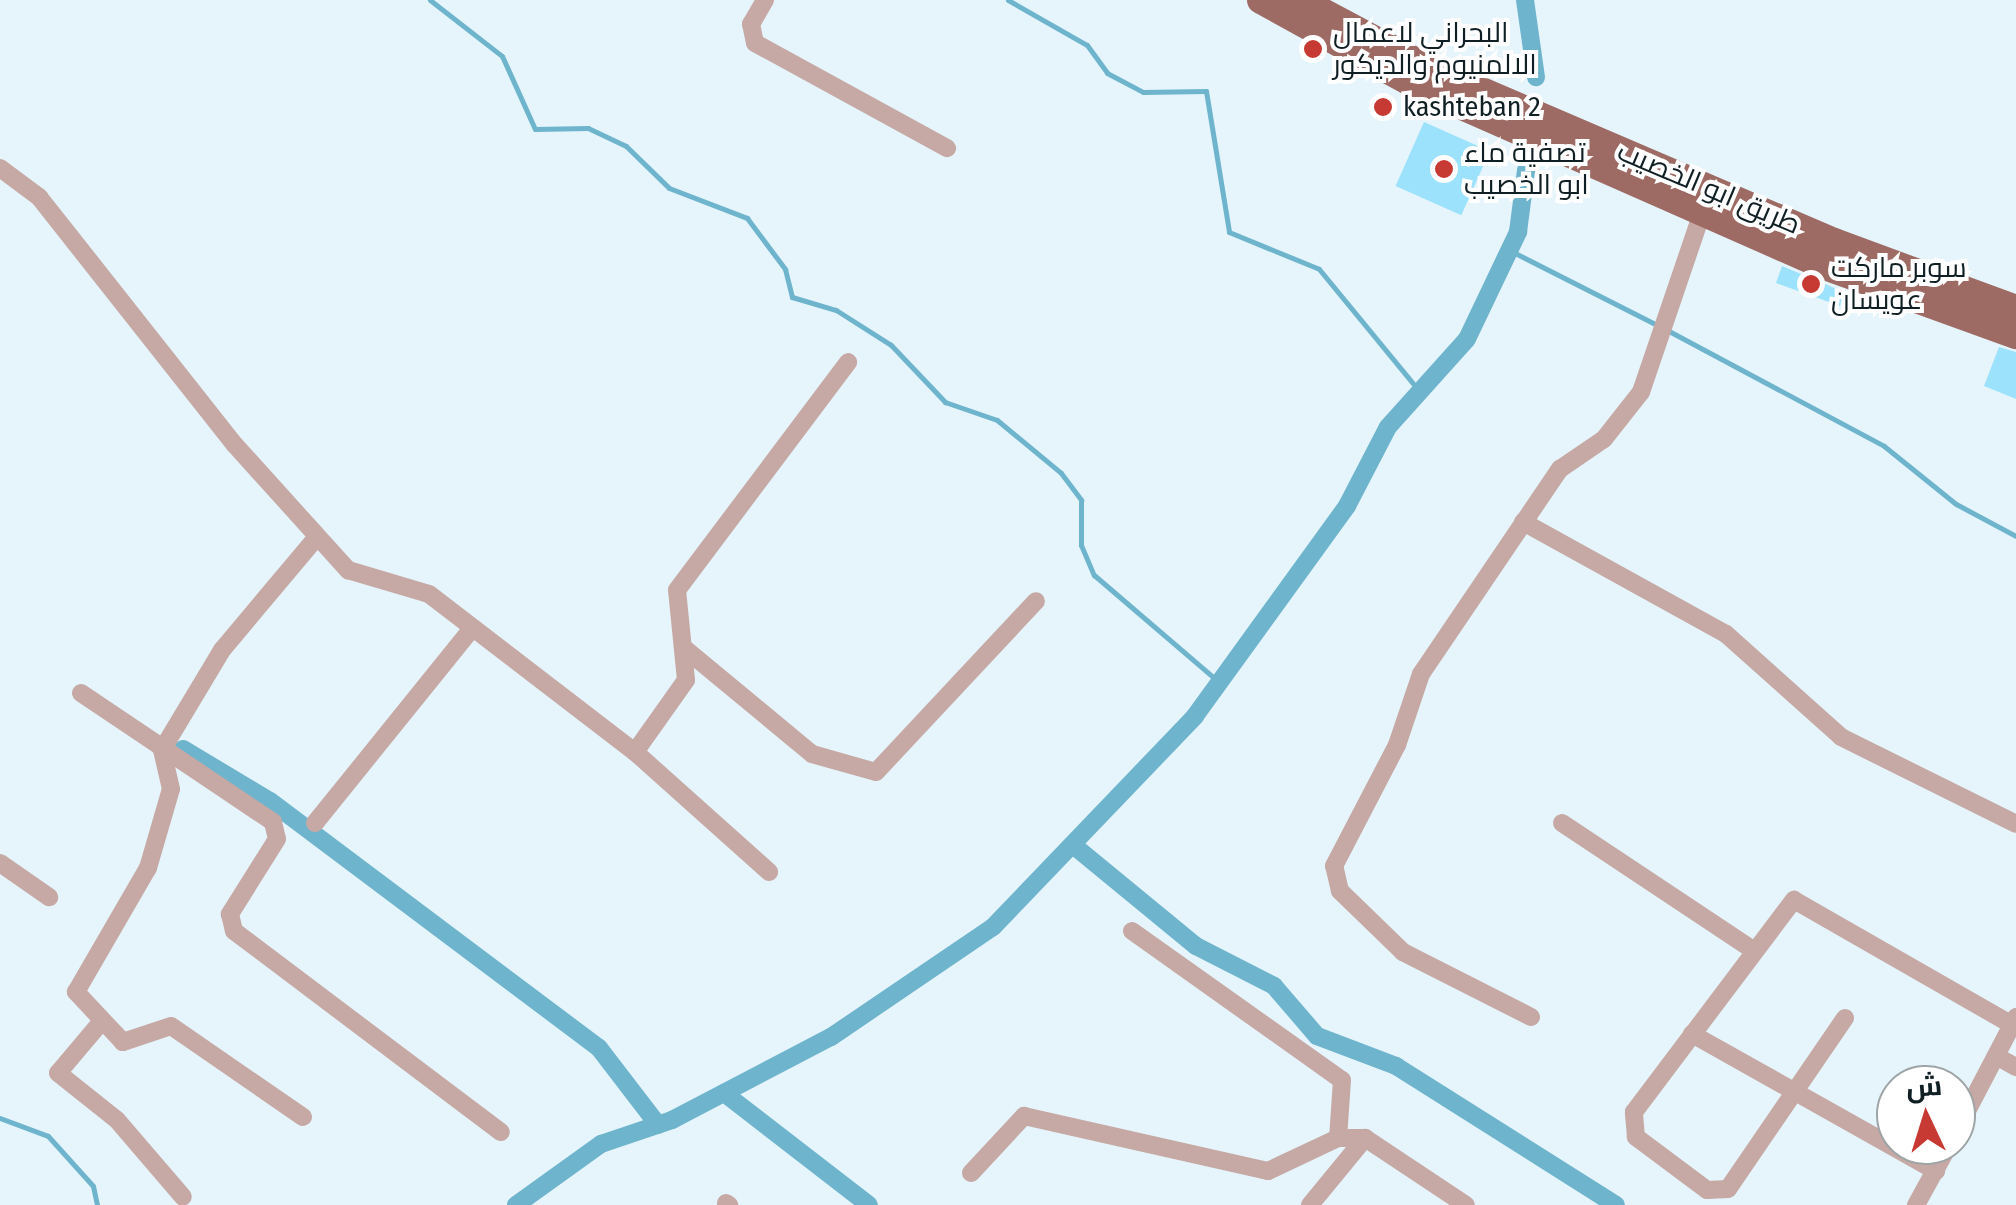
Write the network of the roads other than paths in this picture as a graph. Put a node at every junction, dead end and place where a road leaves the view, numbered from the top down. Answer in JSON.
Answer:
{"nodes":[{"id":1,"x":765,"y":0,"type":"edge"},
{"id":2,"x":1261,"y":0,"type":"edge"},
{"id":3,"x":1300,"y":0,"type":"edge"},
{"id":4,"x":947,"y":148,"type":"dead end"},
{"id":5,"x":0,"y":168,"type":"edge"},
{"id":6,"x":1703,"y":210,"type":"junction"},
{"id":7,"x":1830,"y":254,"type":"junction"},
{"id":8,"x":2016,"y":309,"type":"edge"},
{"id":9,"x":2016,"y":335,"type":"edge"},
{"id":10,"x":848,"y":362,"type":"dead end"},
{"id":11,"x":1523,"y":522,"type":"junction"},
{"id":12,"x":315,"y":538,"type":"junction"},
{"id":13,"x":1036,"y":601,"type":"dead end"},
{"id":14,"x":470,"y":631,"type":"junction"},
{"id":15,"x":684,"y":648,"type":"junction"},
{"id":16,"x":81,"y":693,"type":"dead end"},
{"id":17,"x":162,"y":750,"type":"junction"},
{"id":18,"x":635,"y":752,"type":"junction"},
{"id":19,"x":315,"y":823,"type":"dead end"},
{"id":20,"x":1562,"y":823,"type":"dead end"},
{"id":21,"x":2016,"y":824,"type":"edge"},
{"id":22,"x":0,"y":863,"type":"edge"},
{"id":23,"x":769,"y":872,"type":"dead end"},
{"id":24,"x":50,"y":897,"type":"dead end"},
{"id":25,"x":1132,"y":932,"type":"dead end"},
{"id":26,"x":1752,"y":948,"type":"junction"},
{"id":27,"x":1531,"y":1017,"type":"dead end"},
{"id":28,"x":1845,"y":1018,"type":"dead end"},
{"id":29,"x":102,"y":1021,"type":"junction"},
{"id":30,"x":2014,"y":1021,"type":"edge"},
{"id":31,"x":1692,"y":1034,"type":"junction"},
{"id":32,"x":1996,"y":1056,"type":"junction"},
{"id":33,"x":2016,"y":1067,"type":"edge"},
{"id":34,"x":1790,"y":1092,"type":"junction"},
{"id":35,"x":1976,"y":1094,"type":"edge"},
{"id":36,"x":303,"y":1117,"type":"dead end"},
{"id":37,"x":501,"y":1132,"type":"dead end"},
{"id":38,"x":1338,"y":1138,"type":"junction"},
{"id":39,"x":1365,"y":1138,"type":"junction"},
{"id":40,"x":1939,"y":1165,"type":"edge"},
{"id":41,"x":1936,"y":1171,"type":"junction"},
{"id":42,"x":971,"y":1172,"type":"dead end"},
{"id":43,"x":184,"y":1197,"type":"dead end"},
{"id":44,"x":1310,"y":1205,"type":"edge"},
{"id":45,"x":1466,"y":1205,"type":"edge"},
{"id":46,"x":1916,"y":1205,"type":"edge"}],
"edges":[{"from":1,"to":4,"type":"street"},
{"from":2,"to":6,"type":"main road","name":"طريق ابو الخصيب"},
{"from":3,"to":7,"type":"main road","name":"طريق ابو الخصيب"},
{"from":5,"to":12,"type":"street"},
{"from":6,"to":7,"type":"main road","name":"طريق ابو الخصيب"},
{"from":6,"to":11,"type":"street"},
{"from":7,"to":8,"type":"main road","name":"طريق ابو الخصيب"},
{"from":7,"to":9,"type":"main road","name":"طريق ابو الخصيب"},
{"from":10,"to":15,"type":"street"},
{"from":11,"to":21,"type":"street"},
{"from":11,"to":27,"type":"street"},
{"from":12,"to":14,"type":"street"},
{"from":12,"to":17,"type":"street"},
{"from":13,"to":15,"type":"street"},
{"from":14,"to":18,"type":"street"},
{"from":14,"to":19,"type":"street"},
{"from":15,"to":18,"type":"street"},
{"from":16,"to":17,"type":"street"},
{"from":17,"to":29,"type":"street"},
{"from":17,"to":37,"type":"street"},
{"from":18,"to":23,"type":"street"},
{"from":20,"to":26,"type":"street"},
{"from":22,"to":24,"type":"street"},
{"from":25,"to":38,"type":"street"},
{"from":26,"to":30,"type":"street"},
{"from":26,"to":31,"type":"street"},
{"from":28,"to":34,"type":"street"},
{"from":29,"to":36,"type":"street"},
{"from":29,"to":43,"type":"street"},
{"from":30,"to":32,"type":"street"},
{"from":31,"to":34,"type":"street"},
{"from":31,"to":34,"type":"street"},
{"from":32,"to":33,"type":"street"},
{"from":32,"to":35,"type":"street"},
{"from":34,"to":41,"type":"street"},
{"from":38,"to":39,"type":"street"},
{"from":38,"to":42,"type":"street"},
{"from":39,"to":44,"type":"street"},
{"from":39,"to":45,"type":"street"},
{"from":40,"to":41,"type":"street"},
{"from":41,"to":46,"type":"street"}]}
